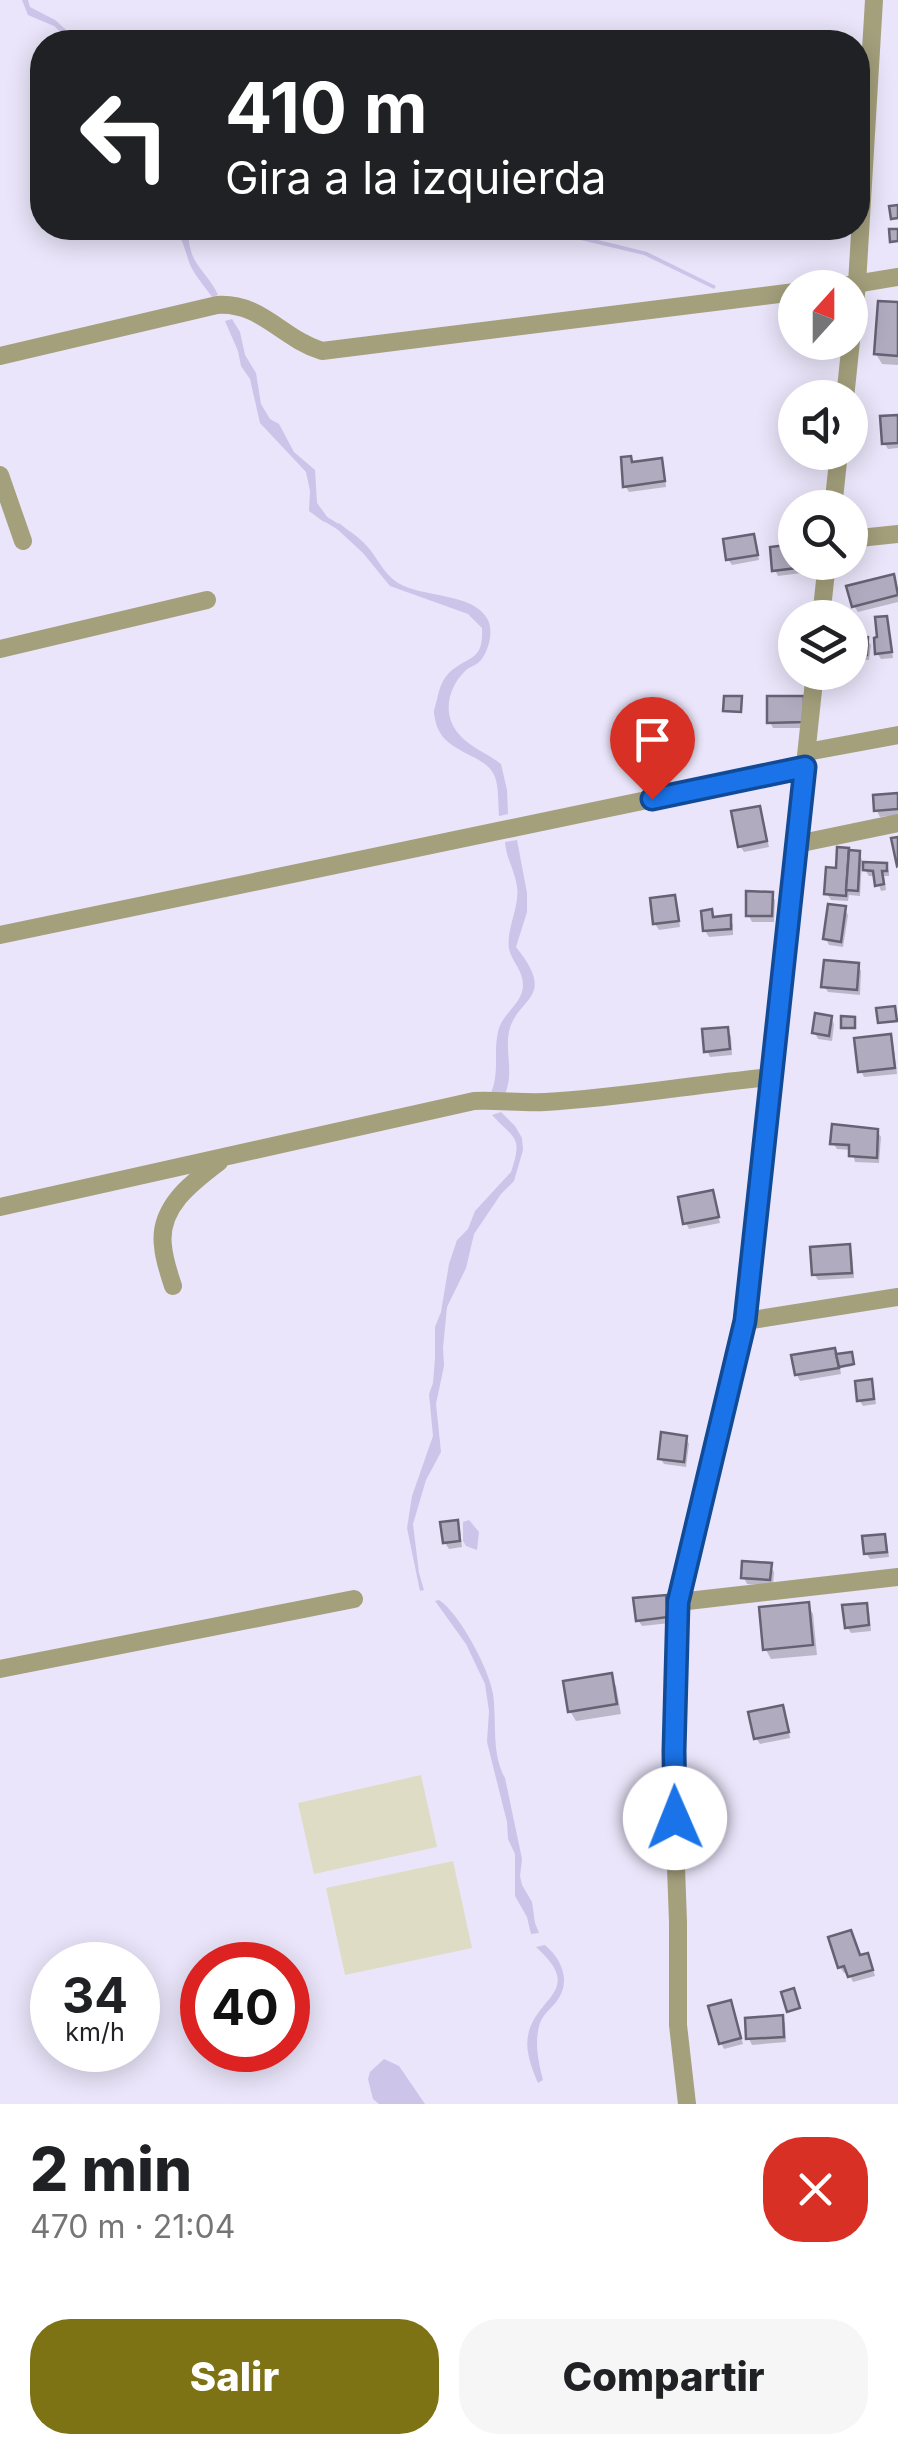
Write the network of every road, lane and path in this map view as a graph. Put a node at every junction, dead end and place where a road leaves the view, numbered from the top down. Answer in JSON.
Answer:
{"nodes":[{"id":1,"x":874,"y":0,"type":"edge"},
{"id":2,"x":870,"y":67,"type":"edge"},
{"id":3,"x":860,"y":240,"type":"edge"},
{"id":4,"x":858,"y":270,"type":"edge"},
{"id":5,"x":898,"y":277,"type":"edge"},
{"id":6,"x":868,"y":282,"type":"edge"},
{"id":7,"x":778,"y":294,"type":"edge"},
{"id":8,"x":0,"y":356,"type":"edge"},
{"id":9,"x":0,"y":476,"type":"edge"},
{"id":10,"x":898,"y":534,"type":"edge"},
{"id":11,"x":868,"y":536,"type":"edge"},
{"id":12,"x":22,"y":541,"type":"dead end"},
{"id":13,"x":208,"y":600,"type":"dead end"},
{"id":14,"x":0,"y":649,"type":"edge"},
{"id":15,"x":813,"y":690,"type":"edge"},
{"id":16,"x":898,"y":735,"type":"edge"},
{"id":17,"x":806,"y":759,"type":"junction"},
{"id":18,"x":898,"y":823,"type":"edge"},
{"id":19,"x":796,"y":844,"type":"junction"},
{"id":20,"x":0,"y":934,"type":"edge"},
{"id":21,"x":772,"y":1076,"type":"junction"},
{"id":22,"x":228,"y":1156,"type":"junction"},
{"id":23,"x":0,"y":1207,"type":"edge"},
{"id":24,"x":173,"y":1286,"type":"dead end"},
{"id":25,"x":898,"y":1297,"type":"edge"},
{"id":26,"x":745,"y":1321,"type":"junction"},
{"id":27,"x":898,"y":1578,"type":"edge"},
{"id":28,"x":354,"y":1599,"type":"dead end"},
{"id":29,"x":678,"y":1602,"type":"junction"},
{"id":30,"x":0,"y":1669,"type":"edge"},
{"id":31,"x":687,"y":2104,"type":"edge"}],
"edges":[{"from":1,"to":2,"type":"street"},
{"from":3,"to":4,"type":"street"},
{"from":5,"to":6,"type":"street"},
{"from":7,"to":8,"type":"street"},
{"from":9,"to":12,"type":"street"},
{"from":10,"to":11,"type":"street"},
{"from":13,"to":14,"type":"street"},
{"from":15,"to":17,"type":"street"},
{"from":16,"to":17,"type":"street"},
{"from":17,"to":19,"type":"street"},
{"from":17,"to":20,"type":"street"},
{"from":18,"to":19,"type":"street"},
{"from":19,"to":21,"type":"street"},
{"from":21,"to":22,"type":"street"},
{"from":21,"to":26,"type":"street"},
{"from":22,"to":23,"type":"street"},
{"from":22,"to":24,"type":"street"},
{"from":25,"to":26,"type":"street"},
{"from":26,"to":29,"type":"street"},
{"from":27,"to":29,"type":"street"},
{"from":28,"to":30,"type":"street"},
{"from":29,"to":31,"type":"street"}]}
